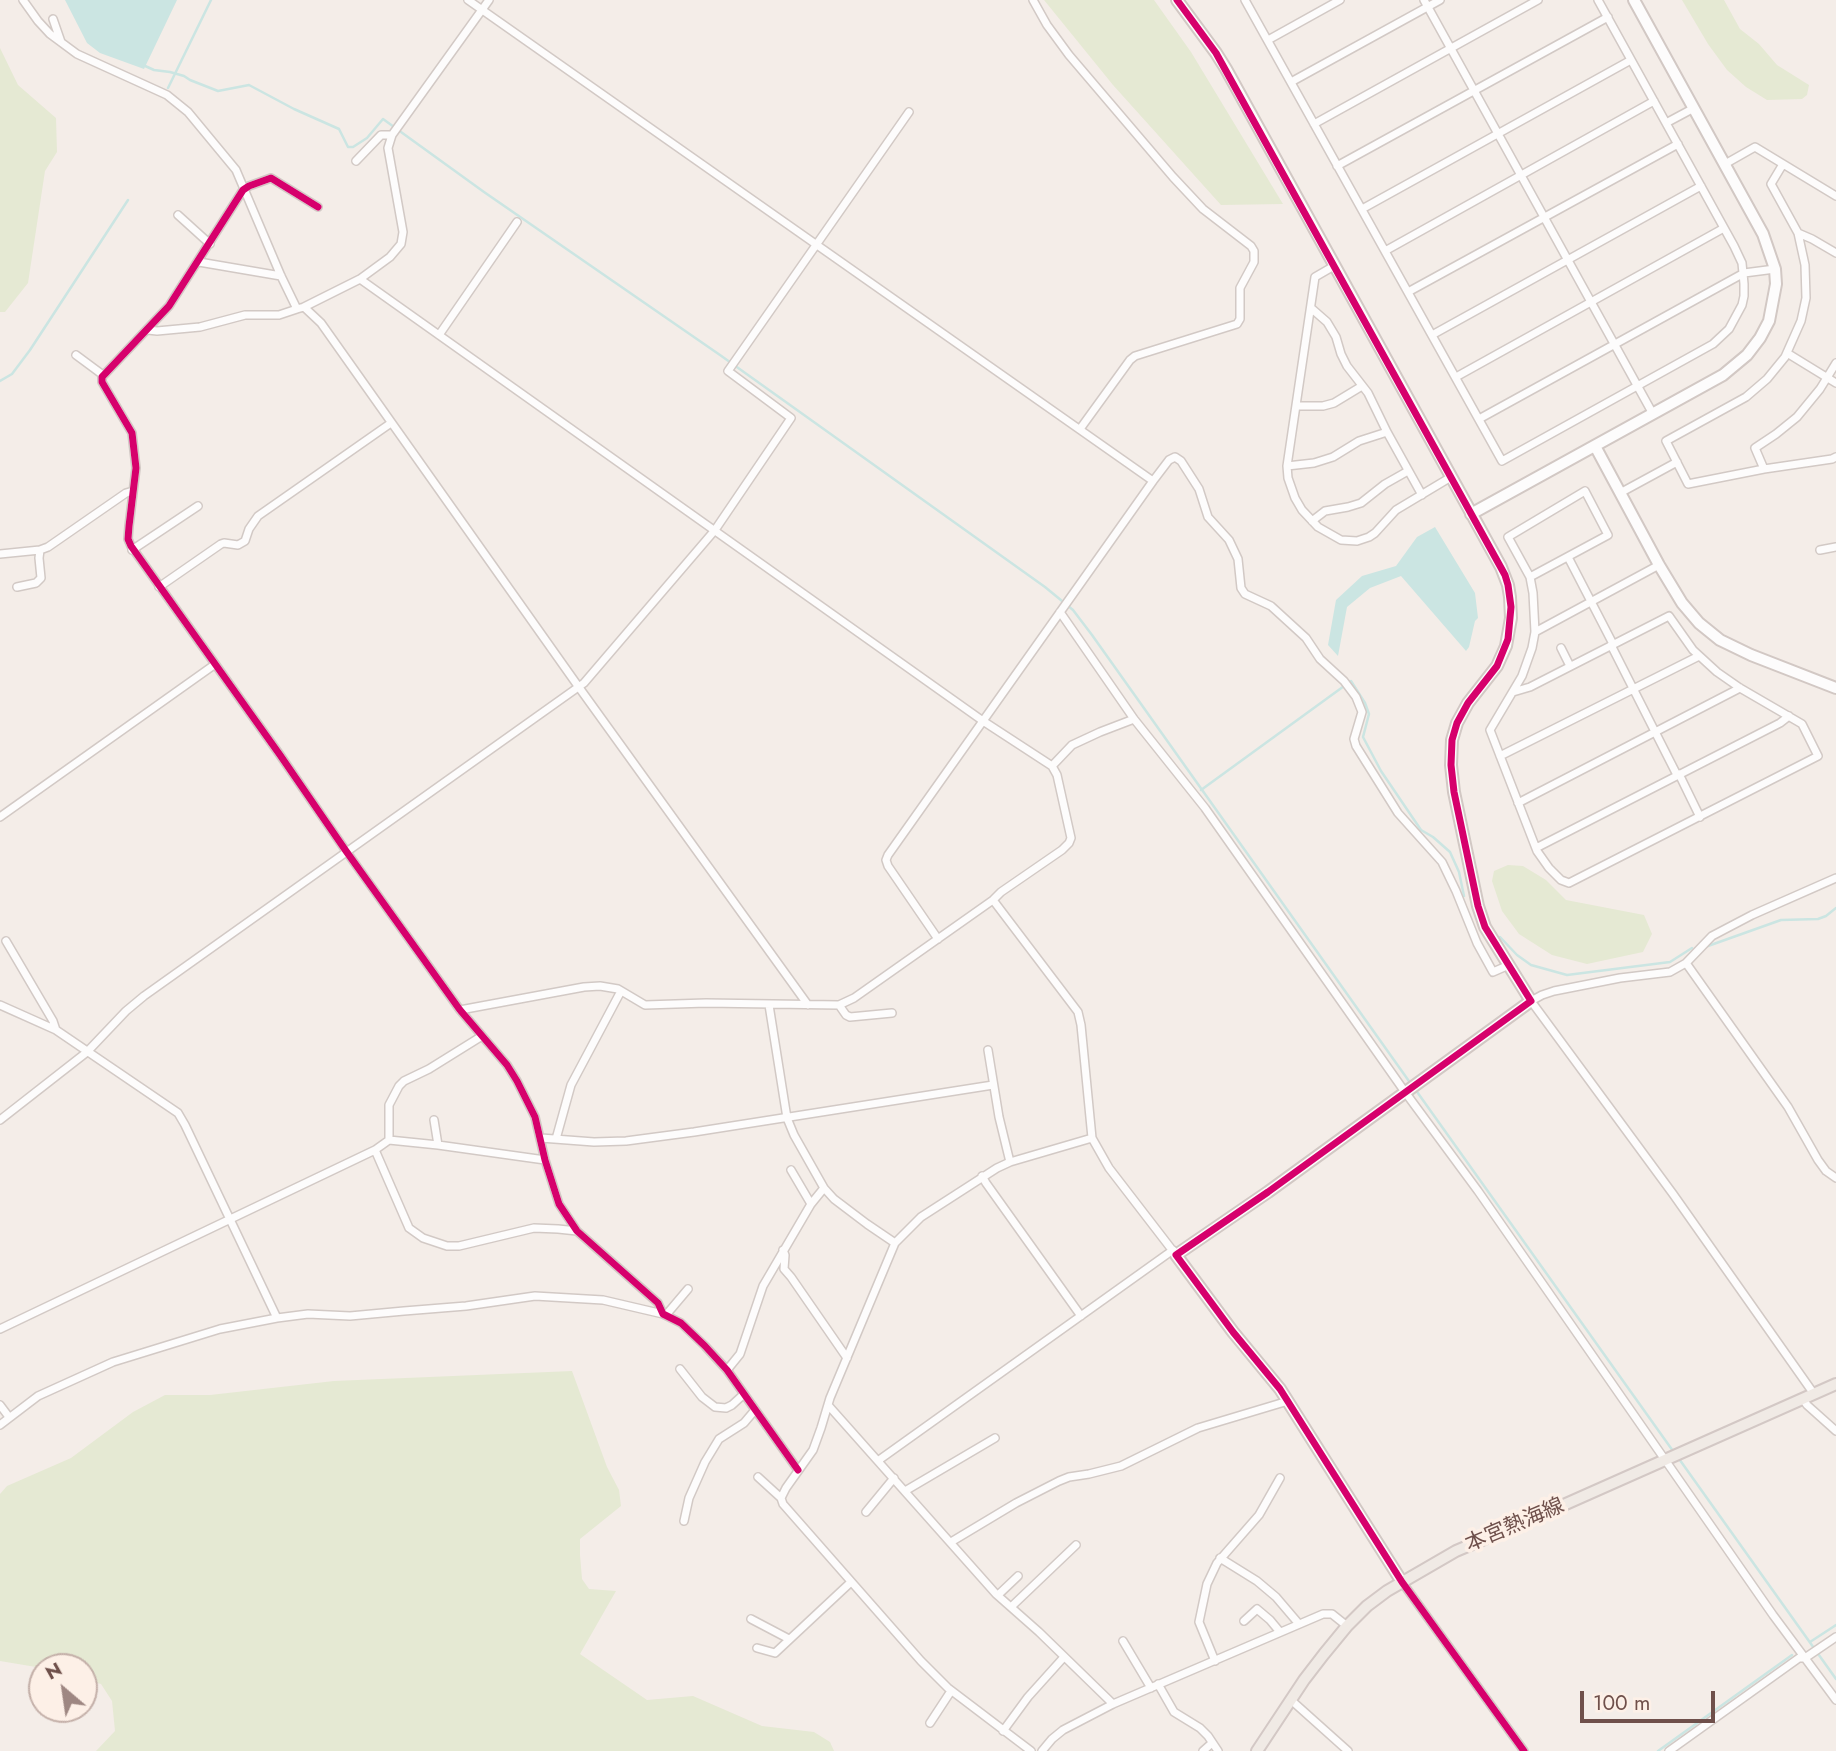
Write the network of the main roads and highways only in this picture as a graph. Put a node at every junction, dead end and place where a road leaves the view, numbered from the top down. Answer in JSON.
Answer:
{"nodes":[{"id":1,"x":1836,"y":1384,"type":"edge"},
{"id":2,"x":1259,"y":1750,"type":"edge"}],
"edges":[{"from":1,"to":2,"type":"main road","name":"本宮熱海線"}]}
